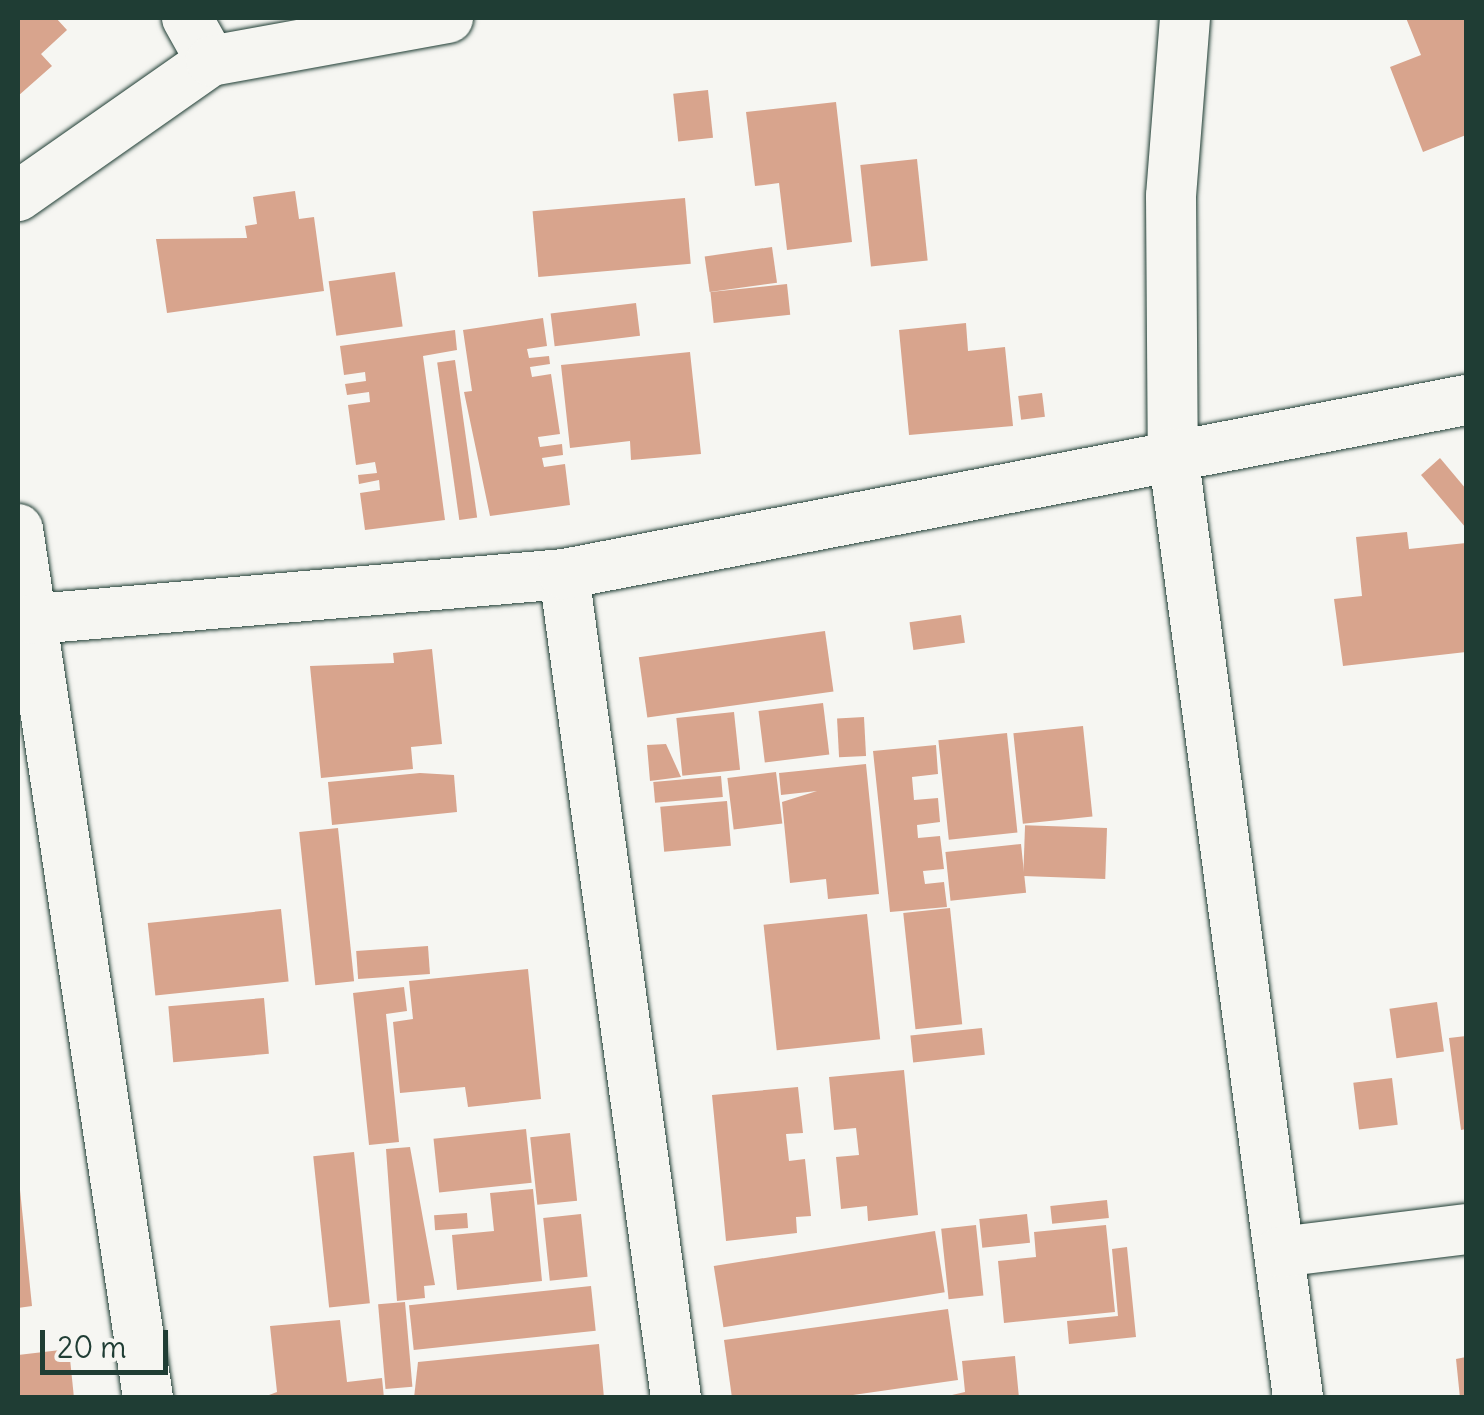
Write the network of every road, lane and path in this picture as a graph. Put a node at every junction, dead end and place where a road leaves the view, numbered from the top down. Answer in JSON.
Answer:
{"nodes":[{"id":1,"x":187,"y":18,"type":"edge"},
{"id":2,"x":448,"y":18,"type":"edge"},
{"id":3,"x":1186,"y":18,"type":"edge"},
{"id":4,"x":210,"y":61,"type":"junction"},
{"id":5,"x":18,"y":196,"type":"edge"},
{"id":6,"x":1466,"y":400,"type":"edge"},
{"id":7,"x":1172,"y":453,"type":"junction"},
{"id":8,"x":18,"y":529,"type":"edge"},
{"id":9,"x":564,"y":574,"type":"junction"},
{"id":10,"x":35,"y":619,"type":"junction"},
{"id":11,"x":1466,"y":1229,"type":"edge"},
{"id":12,"x":1280,"y":1252,"type":"junction"},
{"id":13,"x":148,"y":1398,"type":"edge"},
{"id":14,"x":676,"y":1398,"type":"edge"},
{"id":15,"x":1298,"y":1398,"type":"edge"}],
"edges":[{"from":1,"to":4,"type":"street"},
{"from":2,"to":4,"type":"street"},
{"from":3,"to":7,"type":"street"},
{"from":4,"to":5,"type":"street"},
{"from":6,"to":7,"type":"street"},
{"from":7,"to":9,"type":"street"},
{"from":7,"to":12,"type":"street"},
{"from":8,"to":10,"type":"street"},
{"from":9,"to":10,"type":"street"},
{"from":9,"to":14,"type":"street"},
{"from":10,"to":13,"type":"street"},
{"from":11,"to":12,"type":"street"},
{"from":12,"to":15,"type":"street"}]}
